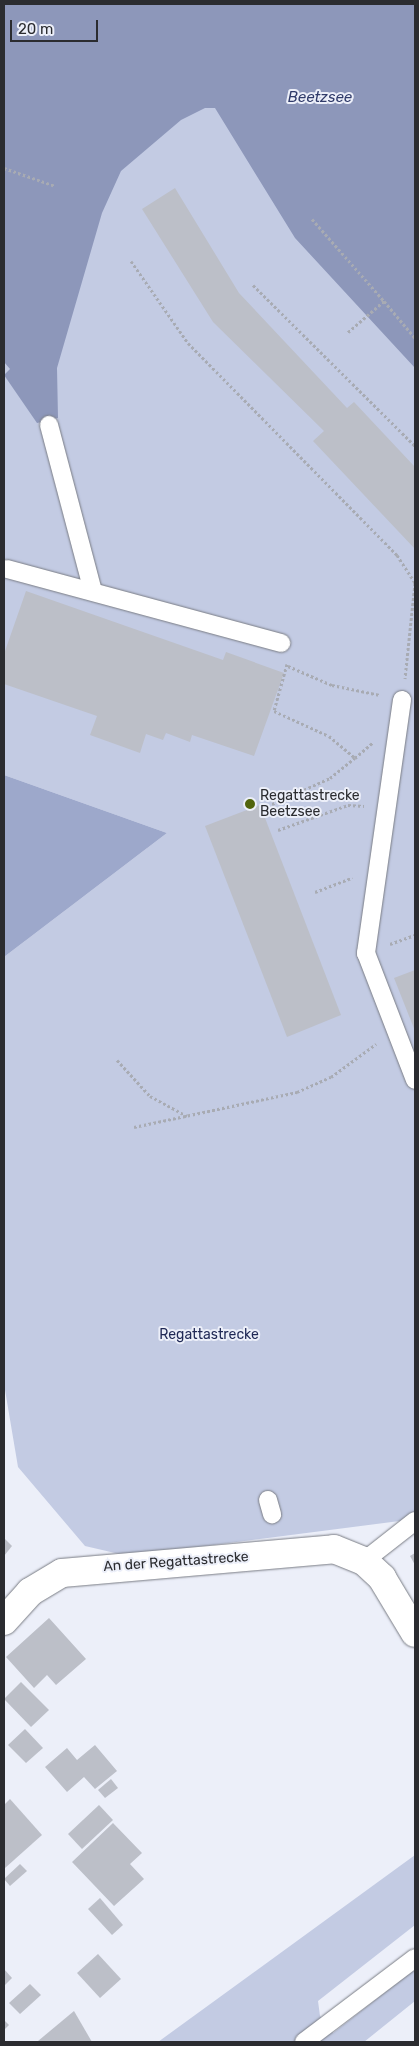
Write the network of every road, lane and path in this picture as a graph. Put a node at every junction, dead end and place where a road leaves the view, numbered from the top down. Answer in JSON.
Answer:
{"nodes":[{"id":1,"x":4,"y":168,"type":"edge"},
{"id":2,"x":55,"y":186,"type":"dead end"},
{"id":3,"x":312,"y":219,"type":"dead end"},
{"id":4,"x":131,"y":261,"type":"dead end"},
{"id":5,"x":253,"y":285,"type":"dead end"},
{"id":6,"x":384,"y":301,"type":"junction"},
{"id":7,"x":347,"y":333,"type":"dead end"},
{"id":8,"x":415,"y":338,"type":"edge"},
{"id":9,"x":49,"y":425,"type":"dead end"},
{"id":10,"x":415,"y":446,"type":"edge"},
{"id":11,"x":5,"y":573,"type":"edge"},
{"id":12,"x":93,"y":591,"type":"junction"},
{"id":13,"x":415,"y":595,"type":"edge"},
{"id":14,"x":280,"y":643,"type":"joint"},
{"id":15,"x":288,"y":666,"type":"junction"},
{"id":16,"x":402,"y":700,"type":"junction"},
{"id":17,"x":397,"y":737,"type":"junction"},
{"id":18,"x":355,"y":758,"type":"junction"},
{"id":19,"x":272,"y":804,"type":"dead end"},
{"id":20,"x":387,"y":808,"type":"junction"},
{"id":21,"x":278,"y":830,"type":"dead end"},
{"id":22,"x":378,"y":869,"type":"junction"},
{"id":23,"x":315,"y":892,"type":"dead end"},
{"id":24,"x":396,"y":1029,"type":"junction"},
{"id":25,"x":117,"y":1060,"type":"dead end"},
{"id":26,"x":415,"y":1080,"type":"edge"},
{"id":27,"x":188,"y":1116,"type":"junction"},
{"id":28,"x":134,"y":1127,"type":"dead end"},
{"id":29,"x":415,"y":1521,"type":"edge"},
{"id":30,"x":364,"y":1561,"type":"junction"},
{"id":31,"x":4,"y":1621,"type":"edge"},
{"id":32,"x":415,"y":1633,"type":"edge"},
{"id":33,"x":415,"y":1958,"type":"edge"},
{"id":34,"x":304,"y":2042,"type":"edge"}],
"edges":[{"from":1,"to":2,"type":"path"},
{"from":3,"to":6,"type":"path"},
{"from":4,"to":13,"type":"path"},
{"from":5,"to":10,"type":"path"},
{"from":6,"to":7,"type":"path"},
{"from":6,"to":8,"type":"path"},
{"from":9,"to":12,"type":"lane"},
{"from":11,"to":12,"type":"lane"},
{"from":12,"to":14,"type":"lane"},
{"from":13,"to":16,"type":"path"},
{"from":14,"to":15,"type":"path"},
{"from":15,"to":16,"type":"path"},
{"from":15,"to":18,"type":"path"},
{"from":16,"to":17,"type":"lane"},
{"from":17,"to":18,"type":"path"},
{"from":17,"to":20,"type":"lane"},
{"from":18,"to":19,"type":"path"},
{"from":20,"to":21,"type":"path"},
{"from":20,"to":22,"type":"lane"},
{"from":22,"to":23,"type":"path"},
{"from":22,"to":24,"type":"lane"},
{"from":24,"to":26,"type":"lane"},
{"from":24,"to":27,"type":"path"},
{"from":25,"to":27,"type":"path"},
{"from":27,"to":28,"type":"path"},
{"from":29,"to":30,"type":"lane"},
{"from":30,"to":31,"type":"street","name":"An der Regattastrecke"},
{"from":30,"to":32,"type":"street","name":"An der Regattastrecke"},
{"from":33,"to":34,"type":"lane"}]}
